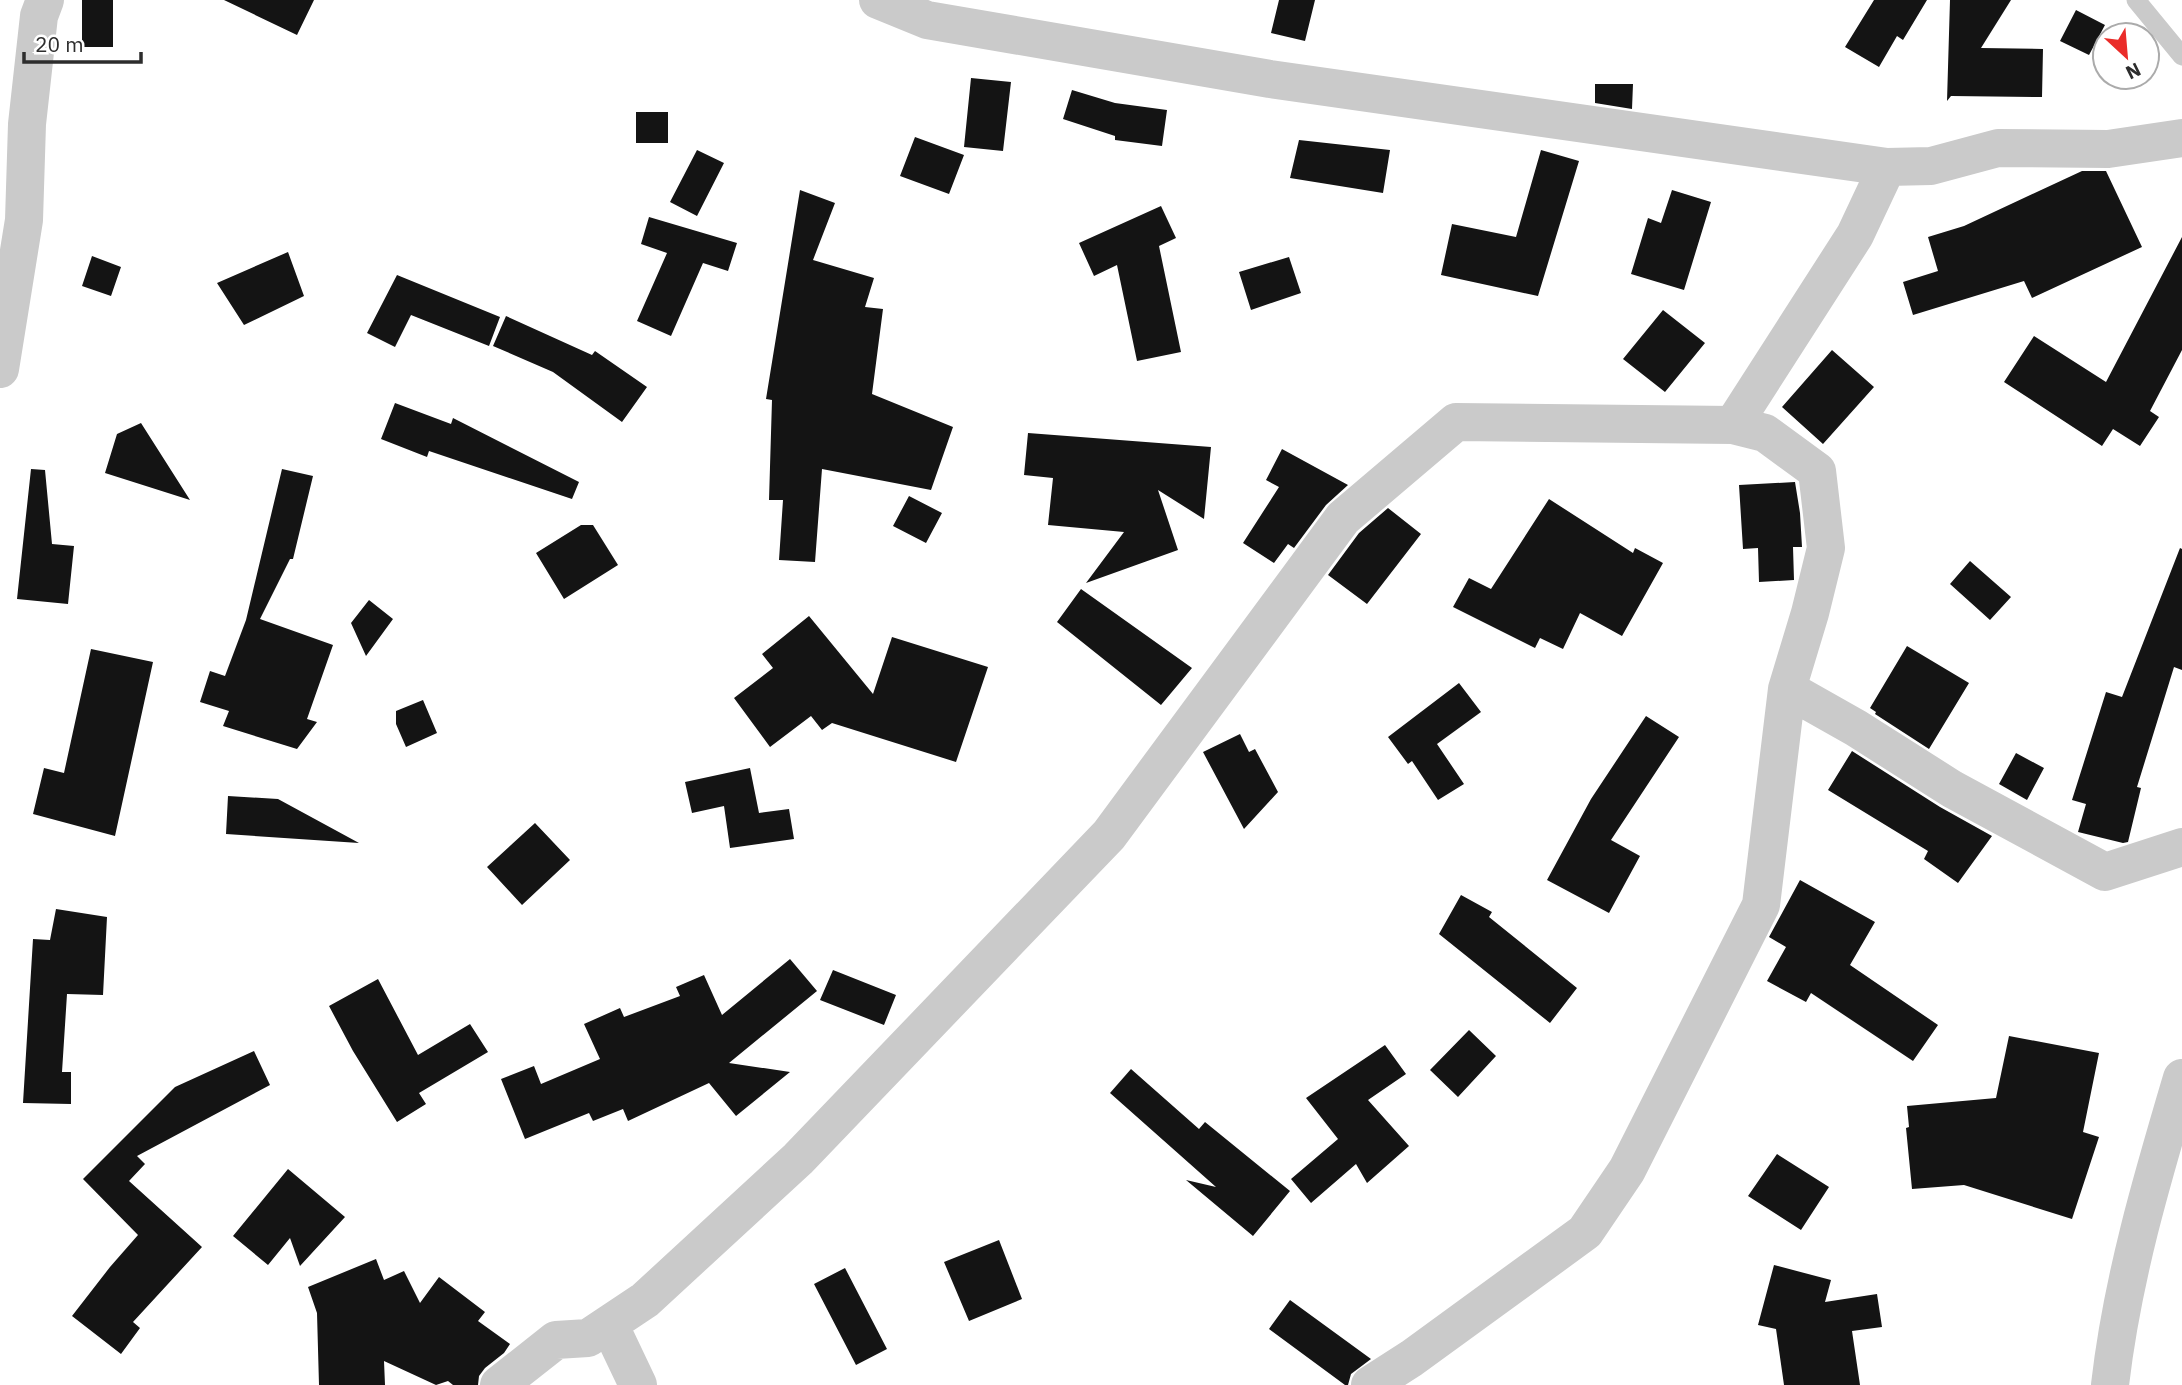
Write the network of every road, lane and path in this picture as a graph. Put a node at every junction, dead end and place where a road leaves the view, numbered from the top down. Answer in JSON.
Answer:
{"nodes":[{"id":1,"x":45,"y":0,"type":"edge"},
{"id":2,"x":878,"y":0,"type":"edge"},
{"id":3,"x":2136,"y":0,"type":"edge"},
{"id":4,"x":2182,"y":56,"type":"edge"},
{"id":5,"x":2182,"y":138,"type":"edge"},
{"id":6,"x":1887,"y":167,"type":"junction"},
{"id":7,"x":0,"y":369,"type":"edge"},
{"id":8,"x":1733,"y":425,"type":"junction"},
{"id":9,"x":1787,"y":689,"type":"junction"},
{"id":10,"x":2182,"y":846,"type":"edge"},
{"id":11,"x":2182,"y":1077,"type":"edge"},
{"id":12,"x":609,"y":1324,"type":"junction"},
{"id":13,"x":499,"y":1385,"type":"edge"},
{"id":14,"x":638,"y":1385,"type":"edge"},
{"id":15,"x":1370,"y":1385,"type":"edge"},
{"id":16,"x":2110,"y":1385,"type":"edge"}],
"edges":[{"from":1,"to":7,"type":"street"},
{"from":2,"to":6,"type":"street"},
{"from":3,"to":4,"type":"lane"},
{"from":5,"to":6,"type":"street"},
{"from":6,"to":8,"type":"street"},
{"from":8,"to":9,"type":"street"},
{"from":8,"to":12,"type":"street"},
{"from":9,"to":10,"type":"street"},
{"from":9,"to":15,"type":"street"},
{"from":11,"to":16,"type":"street"},
{"from":12,"to":13,"type":"street"},
{"from":12,"to":14,"type":"street"}]}
